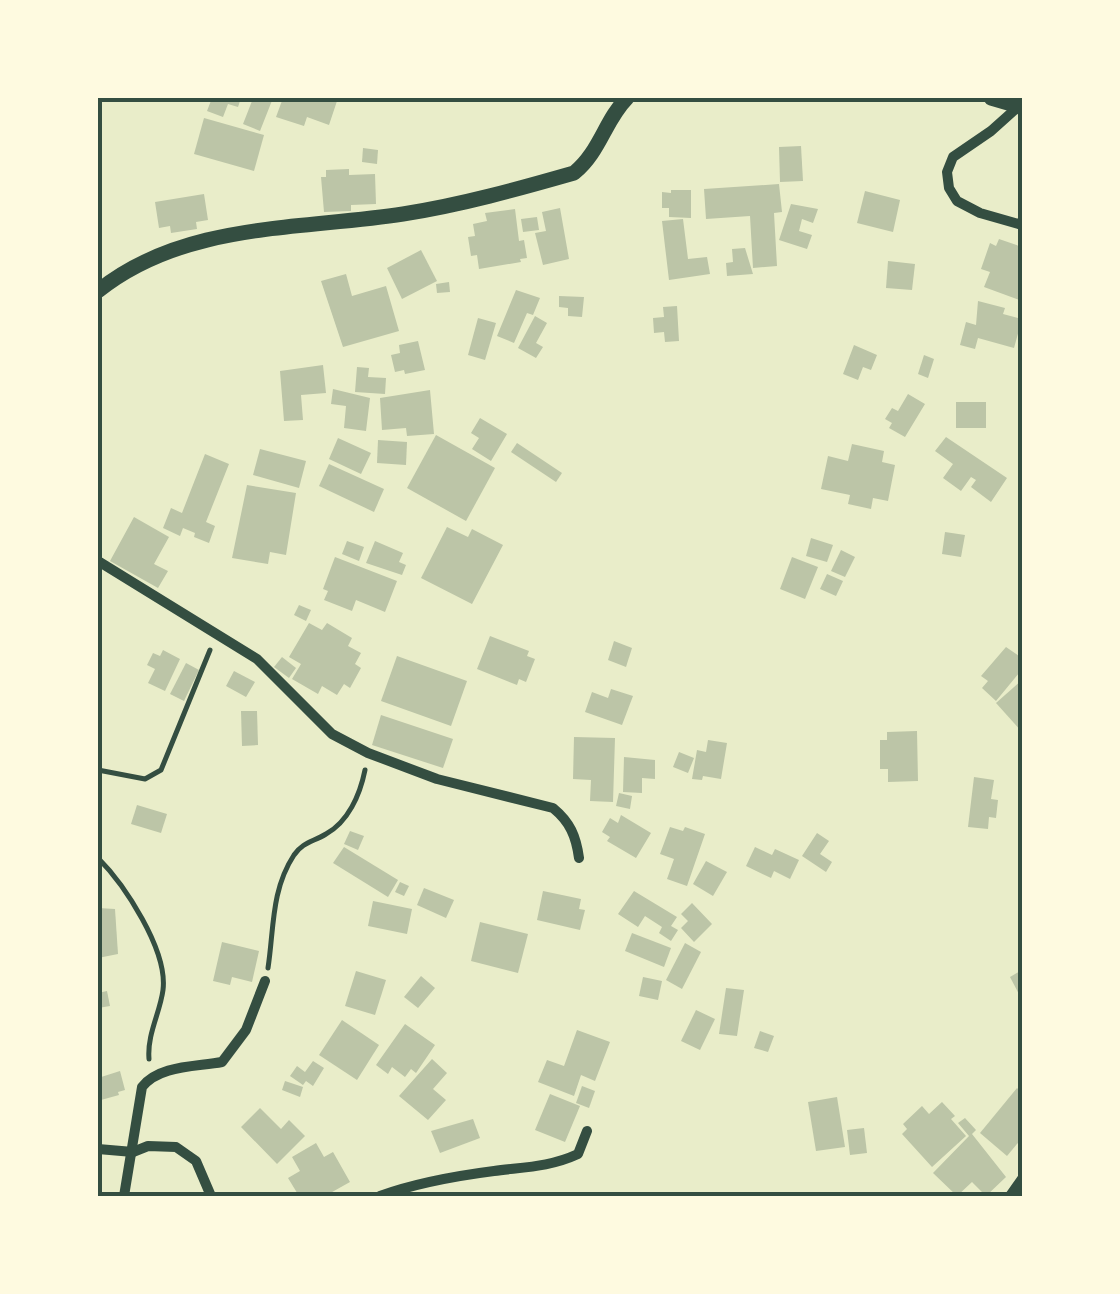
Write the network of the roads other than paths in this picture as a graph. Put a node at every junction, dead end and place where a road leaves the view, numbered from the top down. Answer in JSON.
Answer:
{"nodes":[{"id":1,"x":627,"y":98,"type":"edge"},
{"id":2,"x":991,"y":98,"type":"edge"},
{"id":3,"x":1021,"y":107,"type":"edge"},
{"id":4,"x":1022,"y":225,"type":"edge"},
{"id":5,"x":98,"y":291,"type":"edge"},
{"id":6,"x":98,"y":561,"type":"edge"},
{"id":7,"x":579,"y":858,"type":"dead end"},
{"id":8,"x":265,"y":982,"type":"road end"},
{"id":9,"x":587,"y":1132,"type":"dead end"},
{"id":10,"x":98,"y":1149,"type":"edge"},
{"id":11,"x":133,"y":1152,"type":"junction"},
{"id":12,"x":1022,"y":1179,"type":"edge"},
{"id":13,"x":124,"y":1196,"type":"edge"},
{"id":14,"x":211,"y":1196,"type":"edge"},
{"id":15,"x":380,"y":1196,"type":"edge"},
{"id":16,"x":1010,"y":1196,"type":"edge"}],
"edges":[{"from":1,"to":5,"type":"street"},
{"from":2,"to":3,"type":"street"},
{"from":3,"to":4,"type":"street"},
{"from":6,"to":7,"type":"street"},
{"from":8,"to":11,"type":"street"},
{"from":9,"to":15,"type":"street"},
{"from":10,"to":11,"type":"street"},
{"from":11,"to":13,"type":"street"},
{"from":11,"to":14,"type":"street"},
{"from":12,"to":16,"type":"street"}]}
